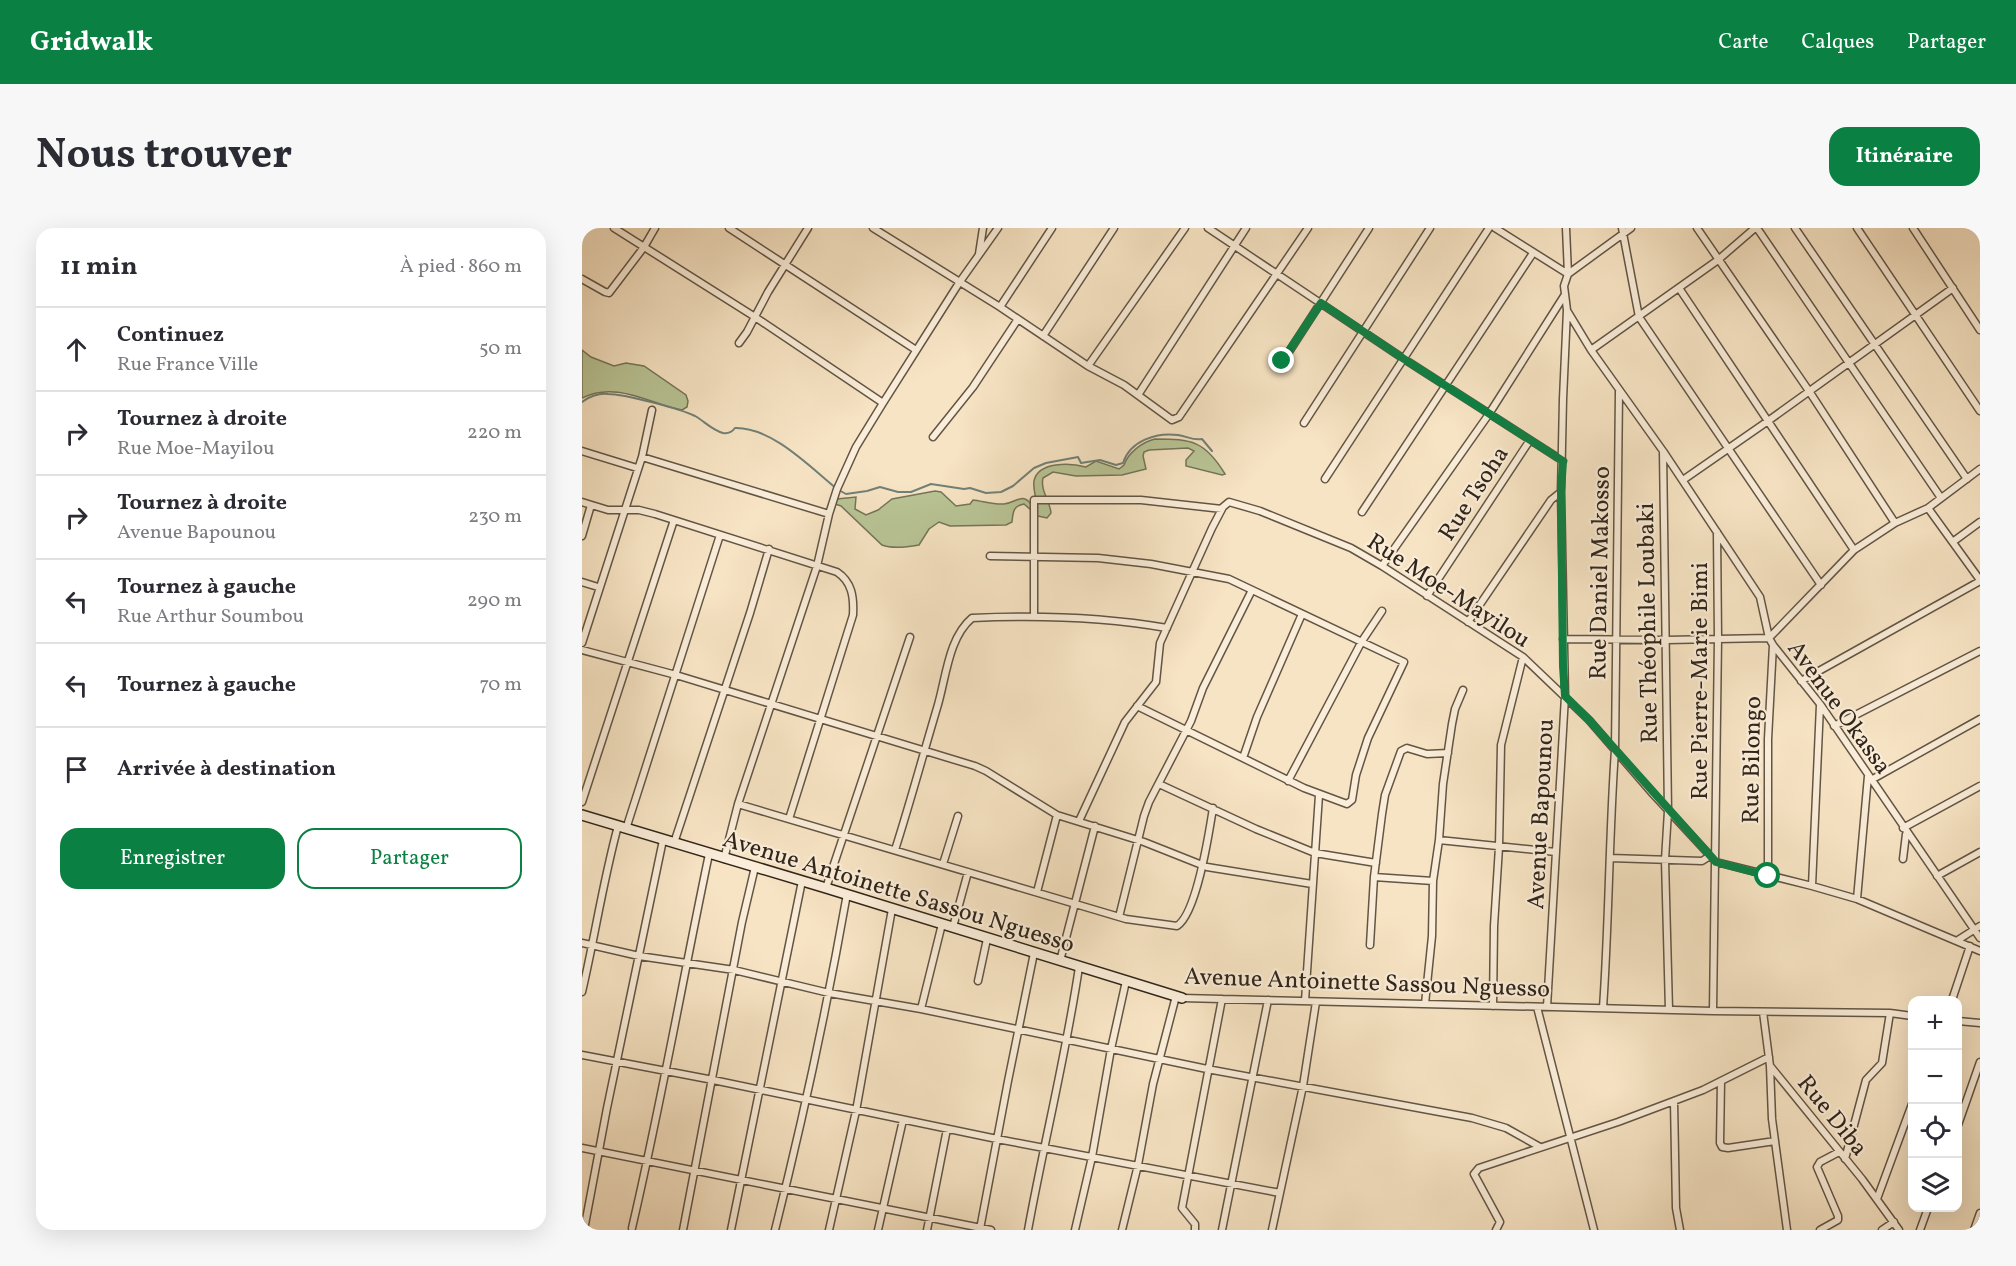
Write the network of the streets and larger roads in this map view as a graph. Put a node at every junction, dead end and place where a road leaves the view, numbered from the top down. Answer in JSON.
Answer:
{"nodes":[{"id":1,"x":614,"y":228,"type":"edge"},
{"id":2,"x":655,"y":228,"type":"edge"},
{"id":3,"x":729,"y":228,"type":"edge"},
{"id":4,"x":808,"y":228,"type":"edge"},
{"id":5,"x":873,"y":228,"type":"edge"},
{"id":6,"x":984,"y":228,"type":"edge"},
{"id":7,"x":998,"y":228,"type":"edge"},
{"id":8,"x":1052,"y":228,"type":"edge"},
{"id":9,"x":1114,"y":228,"type":"edge"},
{"id":10,"x":1185,"y":228,"type":"edge"},
{"id":11,"x":1209,"y":228,"type":"edge"},
{"id":12,"x":1246,"y":228,"type":"edge"},
{"id":13,"x":1308,"y":228,"type":"edge"},
{"id":14,"x":1369,"y":228,"type":"edge"},
{"id":15,"x":1430,"y":228,"type":"edge"},
{"id":16,"x":1489,"y":228,"type":"edge"},
{"id":17,"x":1495,"y":228,"type":"edge"},
{"id":18,"x":1566,"y":228,"type":"edge"},
{"id":19,"x":1631,"y":228,"type":"edge"},
{"id":20,"x":1696,"y":228,"type":"edge"},
{"id":21,"x":1756,"y":228,"type":"edge"},
{"id":22,"x":1795,"y":228,"type":"edge"},
{"id":23,"x":1857,"y":228,"type":"edge"},
{"id":24,"x":1913,"y":228,"type":"edge"},
{"id":25,"x":1622,"y":231,"type":"edge"},
{"id":26,"x":1234,"y":246,"type":"junction"},
{"id":27,"x":644,"y":247,"type":"junction"},
{"id":28,"x":1533,"y":253,"type":"junction"},
{"id":29,"x":978,"y":257,"type":"junction"},
{"id":30,"x":1718,"y":260,"type":"junction"},
{"id":31,"x":785,"y":265,"type":"junction"},
{"id":32,"x":1277,"y":274,"type":"junction"},
{"id":33,"x":1568,"y":274,"type":"junction"},
{"id":34,"x":582,"y":279,"type":"edge"},
{"id":35,"x":959,"y":283,"type":"junction"},
{"id":36,"x":1679,"y":288,"type":"junction"},
{"id":37,"x":1953,"y":288,"type":"junction"},
{"id":38,"x":1564,"y":296,"type":"junction"},
{"id":39,"x":1321,"y":303,"type":"junction"},
{"id":40,"x":1000,"y":307,"type":"junction"},
{"id":41,"x":1567,"y":310,"type":"junction"},
{"id":42,"x":1915,"y":315,"type":"junction"},
{"id":43,"x":1639,"y":317,"type":"junction"},
{"id":44,"x":755,"y":318,"type":"junction"},
{"id":45,"x":1018,"y":319,"type":"junction"},
{"id":46,"x":1980,"y":330,"type":"edge"},
{"id":47,"x":1362,"y":331,"type":"junction"},
{"id":48,"x":1043,"y":336,"type":"junction"},
{"id":49,"x":739,"y":343,"type":"dead end"},
{"id":50,"x":1875,"y":344,"type":"junction"},
{"id":51,"x":916,"y":350,"type":"junction"},
{"id":52,"x":1591,"y":350,"type":"junction"},
{"id":53,"x":1404,"y":359,"type":"junction"},
{"id":54,"x":1282,"y":361,"type":"dead end"},
{"id":55,"x":1850,"y":362,"type":"junction"},
{"id":56,"x":1088,"y":366,"type":"junction"},
{"id":57,"x":1446,"y":386,"type":"junction"},
{"id":58,"x":1619,"y":390,"type":"junction"},
{"id":59,"x":1809,"y":391,"type":"junction"},
{"id":60,"x":1138,"y":395,"type":"junction"},
{"id":61,"x":883,"y":403,"type":"junction"},
{"id":62,"x":652,"y":410,"type":"dead end"},
{"id":63,"x":1980,"y":411,"type":"edge"},
{"id":64,"x":1489,"y":414,"type":"junction"},
{"id":65,"x":1768,"y":421,"type":"junction"},
{"id":66,"x":1304,"y":423,"type":"dead end"},
{"id":67,"x":933,"y":437,"type":"dead end"},
{"id":68,"x":1530,"y":441,"type":"junction"},
{"id":69,"x":1727,"y":450,"type":"junction"},
{"id":70,"x":582,"y":451,"type":"edge"},
{"id":71,"x":1663,"y":451,"type":"junction"},
{"id":72,"x":642,"y":457,"type":"junction"},
{"id":73,"x":1563,"y":461,"type":"junction"},
{"id":74,"x":637,"y":468,"type":"junction"},
{"id":75,"x":1980,"y":469,"type":"edge"},
{"id":76,"x":1325,"y":479,"type":"dead end"},
{"id":77,"x":1966,"y":479,"type":"junction"},
{"id":78,"x":1683,"y":480,"type":"junction"},
{"id":79,"x":1561,"y":492,"type":"junction"},
{"id":80,"x":1941,"y":498,"type":"junction"},
{"id":81,"x":582,"y":502,"type":"edge"},
{"id":82,"x":591,"y":505,"type":"junction"},
{"id":83,"x":1928,"y":508,"type":"junction"},
{"id":84,"x":1222,"y":509,"type":"junction"},
{"id":85,"x":625,"y":510,"type":"junction"},
{"id":86,"x":1362,"y":512,"type":"dead end"},
{"id":87,"x":829,"y":514,"type":"junction"},
{"id":88,"x":674,"y":520,"type":"junction"},
{"id":89,"x":1980,"y":522,"type":"edge"},
{"id":90,"x":1895,"y":523,"type":"junction"},
{"id":91,"x":1717,"y":531,"type":"junction"},
{"id":92,"x":720,"y":535,"type":"junction"},
{"id":93,"x":582,"y":536,"type":"edge"},
{"id":94,"x":1954,"y":541,"type":"junction"},
{"id":95,"x":769,"y":549,"type":"junction"},
{"id":96,"x":1854,"y":550,"type":"junction"},
{"id":97,"x":990,"y":556,"type":"dead end"},
{"id":98,"x":1035,"y":557,"type":"junction"},
{"id":99,"x":817,"y":566,"type":"junction"},
{"id":100,"x":1382,"y":566,"type":"junction"},
{"id":101,"x":1194,"y":571,"type":"junction"},
{"id":102,"x":1980,"y":580,"type":"edge"},
{"id":103,"x":582,"y":582,"type":"edge"},
{"id":104,"x":1821,"y":585,"type":"junction"},
{"id":105,"x":598,"y":587,"type":"junction"},
{"id":106,"x":1252,"y":590,"type":"junction"},
{"id":107,"x":1426,"y":596,"type":"junction"},
{"id":108,"x":1382,"y":611,"type":"dead end"},
{"id":109,"x":1302,"y":614,"type":"junction"},
{"id":110,"x":1034,"y":617,"type":"junction"},
{"id":111,"x":1468,"y":622,"type":"junction"},
{"id":112,"x":1167,"y":628,"type":"junction"},
{"id":113,"x":910,"y":637,"type":"dead end"},
{"id":114,"x":1769,"y":638,"type":"junction"},
{"id":115,"x":1563,"y":639,"type":"junction"},
{"id":116,"x":1616,"y":639,"type":"junction"},
{"id":117,"x":1718,"y":639,"type":"junction"},
{"id":118,"x":1666,"y":640,"type":"junction"},
{"id":119,"x":1362,"y":641,"type":"junction"},
{"id":120,"x":582,"y":643,"type":"edge"},
{"id":121,"x":1773,"y":645,"type":"junction"},
{"id":122,"x":582,"y":650,"type":"edge"},
{"id":123,"x":1980,"y":651,"type":"edge"},
{"id":124,"x":1523,"y":657,"type":"junction"},
{"id":125,"x":629,"y":662,"type":"junction"},
{"id":126,"x":676,"y":675,"type":"junction"},
{"id":127,"x":1801,"y":681,"type":"junction"},
{"id":128,"x":724,"y":690,"type":"junction"},
{"id":129,"x":1463,"y":690,"type":"dead end"},
{"id":130,"x":1565,"y":696,"type":"junction"},
{"id":131,"x":771,"y":704,"type":"junction"},
{"id":132,"x":1820,"y":704,"type":"junction"},
{"id":133,"x":1137,"y":705,"type":"junction"},
{"id":134,"x":1980,"y":719,"type":"edge"},
{"id":135,"x":821,"y":720,"type":"junction"},
{"id":136,"x":1834,"y":726,"type":"junction"},
{"id":137,"x":1186,"y":731,"type":"junction"},
{"id":138,"x":877,"y":737,"type":"junction"},
{"id":139,"x":1615,"y":750,"type":"junction"},
{"id":140,"x":924,"y":751,"type":"junction"},
{"id":141,"x":1448,"y":753,"type":"junction"},
{"id":142,"x":1243,"y":759,"type":"junction"},
{"id":143,"x":1869,"y":778,"type":"junction"},
{"id":144,"x":1288,"y":781,"type":"junction"},
{"id":145,"x":1159,"y":783,"type":"junction"},
{"id":146,"x":1980,"y":786,"type":"edge"},
{"id":147,"x":1319,"y":795,"type":"junction"},
{"id":148,"x":582,"y":802,"type":"edge"},
{"id":149,"x":738,"y":804,"type":"junction"},
{"id":150,"x":1213,"y":808,"type":"junction"},
{"id":151,"x":1668,"y":811,"type":"junction"},
{"id":152,"x":582,"y":815,"type":"edge"},
{"id":153,"x":1058,"y":815,"type":"junction"},
{"id":154,"x":958,"y":816,"type":"dead end"},
{"id":155,"x":789,"y":819,"type":"junction"},
{"id":156,"x":1079,"y":821,"type":"junction"},
{"id":157,"x":1095,"y":826,"type":"junction"},
{"id":158,"x":622,"y":827,"type":"junction"},
{"id":159,"x":1905,"y":831,"type":"junction"},
{"id":160,"x":844,"y":835,"type":"junction"},
{"id":161,"x":663,"y":840,"type":"junction"},
{"id":162,"x":1138,"y":840,"type":"junction"},
{"id":163,"x":1440,"y":840,"type":"junction"},
{"id":164,"x":674,"y":843,"type":"junction"},
{"id":165,"x":1499,"y":848,"type":"junction"},
{"id":166,"x":895,"y":850,"type":"junction"},
{"id":167,"x":1556,"y":852,"type":"junction"},
{"id":168,"x":1980,"y":852,"type":"edge"},
{"id":169,"x":1315,"y":853,"type":"junction"},
{"id":170,"x":709,"y":854,"type":"junction"},
{"id":171,"x":1710,"y":856,"type":"junction"},
{"id":172,"x":1610,"y":858,"type":"junction"},
{"id":173,"x":724,"y":859,"type":"junction"},
{"id":174,"x":1904,"y":859,"type":"dead end"},
{"id":175,"x":1665,"y":860,"type":"junction"},
{"id":176,"x":1376,"y":862,"type":"junction"},
{"id":177,"x":1716,"y":862,"type":"junction"},
{"id":178,"x":943,"y":864,"type":"junction"},
{"id":179,"x":1202,"y":866,"type":"junction"},
{"id":180,"x":755,"y":867,"type":"junction"},
{"id":181,"x":968,"y":872,"type":"junction"},
{"id":182,"x":1768,"y":876,"type":"junction"},
{"id":183,"x":1937,"y":876,"type":"junction"},
{"id":184,"x":1374,"y":877,"type":"junction"},
{"id":185,"x":802,"y":881,"type":"junction"},
{"id":186,"x":1433,"y":881,"type":"junction"},
{"id":187,"x":1312,"y":884,"type":"junction"},
{"id":188,"x":1812,"y":885,"type":"junction"},
{"id":189,"x":826,"y":888,"type":"junction"},
{"id":190,"x":1037,"y":892,"type":"junction"},
{"id":191,"x":847,"y":894,"type":"junction"},
{"id":192,"x":1857,"y":899,"type":"junction"},
{"id":193,"x":1075,"y":904,"type":"junction"},
{"id":194,"x":892,"y":909,"type":"junction"},
{"id":195,"x":1119,"y":917,"type":"junction"},
{"id":196,"x":942,"y":924,"type":"junction"},
{"id":197,"x":953,"y":927,"type":"junction"},
{"id":198,"x":1977,"y":927,"type":"edge"},
{"id":199,"x":1980,"y":938,"type":"edge"},
{"id":200,"x":987,"y":939,"type":"junction"},
{"id":201,"x":1958,"y":940,"type":"junction"},
{"id":202,"x":582,"y":943,"type":"edge"},
{"id":203,"x":1371,"y":945,"type":"dead end"},
{"id":204,"x":592,"y":946,"type":"junction"},
{"id":205,"x":1970,"y":946,"type":"junction"},
{"id":206,"x":1980,"y":951,"type":"edge"},
{"id":207,"x":1034,"y":953,"type":"junction"},
{"id":208,"x":639,"y":956,"type":"junction"},
{"id":209,"x":686,"y":961,"type":"junction"},
{"id":210,"x":1060,"y":961,"type":"junction"},
{"id":211,"x":1079,"y":967,"type":"junction"},
{"id":212,"x":734,"y":970,"type":"junction"},
{"id":213,"x":978,"y":981,"type":"dead end"},
{"id":214,"x":1126,"y":981,"type":"junction"},
{"id":215,"x":781,"y":982,"type":"junction"},
{"id":216,"x":582,"y":992,"type":"edge"},
{"id":217,"x":829,"y":993,"type":"junction"},
{"id":218,"x":1953,"y":996,"type":"edge"},
{"id":219,"x":1179,"y":997,"type":"junction"},
{"id":220,"x":1222,"y":999,"type":"junction"},
{"id":221,"x":1268,"y":1000,"type":"junction"},
{"id":222,"x":1305,"y":1001,"type":"junction"},
{"id":223,"x":876,"y":1002,"type":"junction"},
{"id":224,"x":1316,"y":1002,"type":"junction"},
{"id":225,"x":1425,"y":1004,"type":"junction"},
{"id":226,"x":1493,"y":1006,"type":"junction"},
{"id":227,"x":1537,"y":1007,"type":"junction"},
{"id":228,"x":1547,"y":1007,"type":"junction"},
{"id":229,"x":1603,"y":1008,"type":"junction"},
{"id":230,"x":921,"y":1009,"type":"junction"},
{"id":231,"x":1669,"y":1010,"type":"junction"},
{"id":232,"x":1713,"y":1011,"type":"junction"},
{"id":233,"x":1763,"y":1012,"type":"junction"},
{"id":234,"x":1890,"y":1013,"type":"junction"},
{"id":235,"x":1908,"y":1015,"type":"edge"},
{"id":236,"x":1962,"y":1021,"type":"edge"},
{"id":237,"x":1980,"y":1023,"type":"edge"},
{"id":238,"x":1018,"y":1030,"type":"junction"},
{"id":239,"x":1067,"y":1040,"type":"junction"},
{"id":240,"x":1111,"y":1049,"type":"junction"},
{"id":241,"x":582,"y":1055,"type":"edge"},
{"id":242,"x":1769,"y":1057,"type":"junction"},
{"id":243,"x":1160,"y":1059,"type":"junction"},
{"id":244,"x":617,"y":1062,"type":"junction"},
{"id":245,"x":1980,"y":1062,"type":"edge"},
{"id":246,"x":1770,"y":1066,"type":"junction"},
{"id":247,"x":1207,"y":1069,"type":"junction"},
{"id":248,"x":666,"y":1071,"type":"junction"},
{"id":249,"x":1254,"y":1077,"type":"junction"},
{"id":250,"x":713,"y":1080,"type":"junction"},
{"id":251,"x":1721,"y":1081,"type":"junction"},
{"id":252,"x":1303,"y":1086,"type":"junction"},
{"id":253,"x":761,"y":1090,"type":"junction"},
{"id":254,"x":807,"y":1100,"type":"junction"},
{"id":255,"x":1674,"y":1101,"type":"junction"},
{"id":256,"x":856,"y":1111,"type":"junction"},
{"id":257,"x":1962,"y":1114,"type":"edge"},
{"id":258,"x":1908,"y":1115,"type":"edge"},
{"id":259,"x":903,"y":1120,"type":"junction"},
{"id":260,"x":947,"y":1129,"type":"junction"},
{"id":261,"x":1570,"y":1138,"type":"junction"},
{"id":262,"x":997,"y":1139,"type":"junction"},
{"id":263,"x":1775,"y":1141,"type":"junction"},
{"id":264,"x":1539,"y":1147,"type":"junction"},
{"id":265,"x":582,"y":1148,"type":"edge"},
{"id":266,"x":1043,"y":1148,"type":"junction"},
{"id":267,"x":599,"y":1152,"type":"junction"},
{"id":268,"x":1839,"y":1152,"type":"junction"},
{"id":269,"x":1092,"y":1157,"type":"junction"},
{"id":270,"x":1845,"y":1159,"type":"junction"},
{"id":271,"x":647,"y":1162,"type":"junction"},
{"id":272,"x":1137,"y":1165,"type":"junction"},
{"id":273,"x":695,"y":1170,"type":"junction"},
{"id":274,"x":1188,"y":1175,"type":"junction"},
{"id":275,"x":741,"y":1179,"type":"junction"},
{"id":276,"x":1231,"y":1184,"type":"junction"},
{"id":277,"x":785,"y":1189,"type":"junction"},
{"id":278,"x":1280,"y":1193,"type":"junction"},
{"id":279,"x":837,"y":1199,"type":"junction"},
{"id":280,"x":1877,"y":1199,"type":"junction"},
{"id":281,"x":883,"y":1208,"type":"junction"},
{"id":282,"x":1927,"y":1212,"type":"edge"},
{"id":283,"x":1980,"y":1213,"type":"edge"},
{"id":284,"x":930,"y":1217,"type":"junction"},
{"id":285,"x":1894,"y":1222,"type":"junction"},
{"id":286,"x":632,"y":1228,"type":"dead end"},
{"id":287,"x":980,"y":1229,"type":"edge"},
{"id":288,"x":584,"y":1230,"type":"edge"},
{"id":289,"x":683,"y":1230,"type":"edge"},
{"id":290,"x":731,"y":1230,"type":"edge"},
{"id":291,"x":775,"y":1230,"type":"edge"},
{"id":292,"x":829,"y":1230,"type":"edge"},
{"id":293,"x":878,"y":1230,"type":"edge"},
{"id":294,"x":927,"y":1230,"type":"edge"},
{"id":295,"x":992,"y":1230,"type":"edge"},
{"id":296,"x":1028,"y":1230,"type":"edge"},
{"id":297,"x":1075,"y":1230,"type":"edge"},
{"id":298,"x":1122,"y":1230,"type":"edge"},
{"id":299,"x":1195,"y":1230,"type":"edge"},
{"id":300,"x":1222,"y":1230,"type":"edge"},
{"id":301,"x":1272,"y":1230,"type":"edge"},
{"id":302,"x":1496,"y":1230,"type":"edge"},
{"id":303,"x":1594,"y":1230,"type":"edge"},
{"id":304,"x":1680,"y":1230,"type":"edge"},
{"id":305,"x":1787,"y":1230,"type":"edge"},
{"id":306,"x":1821,"y":1230,"type":"edge"},
{"id":307,"x":1882,"y":1230,"type":"edge"},
{"id":308,"x":1899,"y":1230,"type":"edge"},
{"id":309,"x":1920,"y":1230,"type":"edge"},
{"id":310,"x":1974,"y":1230,"type":"edge"}],
"edges":[{"from":1,"to":27,"type":"street"},
{"from":2,"to":27,"type":"street"},
{"from":3,"to":31,"type":"street"},
{"from":4,"to":31,"type":"street"},
{"from":5,"to":35,"type":"street"},
{"from":6,"to":29,"type":"street"},
{"from":7,"to":29,"type":"street"},
{"from":8,"to":40,"type":"street"},
{"from":9,"to":48,"type":"street"},
{"from":10,"to":56,"type":"street"},
{"from":11,"to":26,"type":"street"},
{"from":12,"to":26,"type":"street"},
{"from":13,"to":32,"type":"street"},
{"from":14,"to":39,"type":"street"},
{"from":15,"to":47,"type":"street"},
{"from":16,"to":53,"type":"street"},
{"from":17,"to":28,"type":"street"},
{"from":18,"to":33,"type":"street","name":"Avenue Bapounou"},
{"from":19,"to":25,"type":"street"},
{"from":20,"to":30,"type":"street"},
{"from":21,"to":30,"type":"street"},
{"from":21,"to":55,"type":"street"},
{"from":22,"to":50,"type":"street"},
{"from":23,"to":42,"type":"street"},
{"from":24,"to":37,"type":"street"},
{"from":25,"to":33,"type":"street"},
{"from":25,"to":43,"type":"street"},
{"from":26,"to":32,"type":"street"},
{"from":26,"to":60,"type":"street"},
{"from":27,"to":34,"type":"street"},
{"from":27,"to":44,"type":"street"},
{"from":28,"to":33,"type":"street"},
{"from":28,"to":57,"type":"street"},
{"from":29,"to":35,"type":"street"},
{"from":30,"to":36,"type":"street"},
{"from":30,"to":59,"type":"street"},
{"from":31,"to":44,"type":"street"},
{"from":31,"to":51,"type":"street"},
{"from":32,"to":39,"type":"street"},
{"from":32,"to":60,"type":"street"},
{"from":33,"to":38,"type":"street","name":"Avenue Bapounou"},
{"from":35,"to":40,"type":"street"},
{"from":35,"to":51,"type":"street"},
{"from":36,"to":43,"type":"street"},
{"from":36,"to":65,"type":"street"},
{"from":37,"to":42,"type":"street"},
{"from":37,"to":46,"type":"street"},
{"from":38,"to":41,"type":"street","name":"Avenue Bapounou"},
{"from":38,"to":64,"type":"street"},
{"from":39,"to":47,"type":"street"},
{"from":39,"to":54,"type":"street"},
{"from":40,"to":45,"type":"street"},
{"from":41,"to":52,"type":"street","name":"Avenue Okassa"},
{"from":41,"to":73,"type":"street","name":"Avenue Bapounou"},
{"from":42,"to":50,"type":"street"},
{"from":42,"to":63,"type":"street"},
{"from":43,"to":52,"type":"street"},
{"from":43,"to":69,"type":"street"},
{"from":44,"to":49,"type":"street"},
{"from":44,"to":61,"type":"street"},
{"from":45,"to":48,"type":"street"},
{"from":45,"to":67,"type":"street"},
{"from":47,"to":53,"type":"street"},
{"from":47,"to":66,"type":"street"},
{"from":48,"to":56,"type":"street"},
{"from":50,"to":55,"type":"street"},
{"from":50,"to":77,"type":"street"},
{"from":51,"to":61,"type":"street"},
{"from":52,"to":58,"type":"street","name":"Avenue Okassa"},
{"from":53,"to":57,"type":"street"},
{"from":53,"to":76,"type":"street"},
{"from":55,"to":59,"type":"street"},
{"from":55,"to":80,"type":"street"},
{"from":56,"to":60,"type":"street"},
{"from":57,"to":64,"type":"street"},
{"from":57,"to":86,"type":"street"},
{"from":58,"to":71,"type":"street","name":"Avenue Okassa"},
{"from":58,"to":116,"type":"street","name":"Rue Daniel Makosso"},
{"from":59,"to":65,"type":"street"},
{"from":59,"to":90,"type":"street"},
{"from":61,"to":87,"type":"street"},
{"from":62,"to":72,"type":"street"},
{"from":64,"to":68,"type":"street"},
{"from":64,"to":100,"type":"street"},
{"from":65,"to":69,"type":"street"},
{"from":65,"to":96,"type":"street"},
{"from":68,"to":73,"type":"street"},
{"from":68,"to":107,"type":"street","name":"Rue Tsoha"},
{"from":69,"to":78,"type":"street"},
{"from":69,"to":104,"type":"street"},
{"from":70,"to":74,"type":"street"},
{"from":71,"to":78,"type":"street","name":"Avenue Okassa"},
{"from":71,"to":118,"type":"street","name":"Rue Théophile Loubaki"},
{"from":72,"to":74,"type":"street"},
{"from":72,"to":87,"type":"street"},
{"from":73,"to":79,"type":"street","name":"Avenue Bapounou"},
{"from":74,"to":85,"type":"street"},
{"from":75,"to":77,"type":"street"},
{"from":77,"to":80,"type":"street"},
{"from":78,"to":91,"type":"street","name":"Avenue Okassa"},
{"from":79,"to":111,"type":"street"},
{"from":79,"to":115,"type":"street","name":"Avenue Bapounou"},
{"from":80,"to":83,"type":"street"},
{"from":81,"to":82,"type":"street"},
{"from":82,"to":85,"type":"street"},
{"from":82,"to":93,"type":"street"},
{"from":83,"to":90,"type":"street"},
{"from":83,"to":94,"type":"street"},
{"from":84,"to":98,"type":"street"},
{"from":84,"to":100,"type":"street","name":"Rue Moe-Mayilou"},
{"from":84,"to":101,"type":"street"},
{"from":85,"to":88,"type":"street"},
{"from":85,"to":105,"type":"street"},
{"from":87,"to":99,"type":"street"},
{"from":88,"to":92,"type":"street"},
{"from":88,"to":125,"type":"street"},
{"from":89,"to":94,"type":"street"},
{"from":90,"to":96,"type":"street"},
{"from":91,"to":114,"type":"street","name":"Avenue Okassa"},
{"from":91,"to":117,"type":"street","name":"Rue Pierre-Marie Bimi"},
{"from":92,"to":95,"type":"street"},
{"from":92,"to":126,"type":"street"},
{"from":94,"to":102,"type":"street"},
{"from":95,"to":99,"type":"street"},
{"from":95,"to":128,"type":"street"},
{"from":96,"to":104,"type":"street"},
{"from":97,"to":98,"type":"street"},
{"from":98,"to":101,"type":"street"},
{"from":98,"to":110,"type":"street"},
{"from":99,"to":131,"type":"street"},
{"from":99,"to":135,"type":"street"},
{"from":100,"to":107,"type":"street","name":"Rue Moe-Mayilou"},
{"from":101,"to":106,"type":"street"},
{"from":101,"to":112,"type":"street"},
{"from":102,"to":127,"type":"street"},
{"from":103,"to":105,"type":"street"},
{"from":104,"to":114,"type":"street"},
{"from":105,"to":120,"type":"street"},
{"from":106,"to":109,"type":"street"},
{"from":106,"to":137,"type":"street"},
{"from":107,"to":111,"type":"street","name":"Rue Moe-Mayilou"},
{"from":108,"to":119,"type":"street"},
{"from":109,"to":119,"type":"street"},
{"from":109,"to":142,"type":"street"},
{"from":110,"to":112,"type":"street"},
{"from":110,"to":140,"type":"street"},
{"from":111,"to":124,"type":"street","name":"Rue Moe-Mayilou"},
{"from":112,"to":133,"type":"street"},
{"from":113,"to":138,"type":"street"},
{"from":114,"to":117,"type":"street"},
{"from":114,"to":121,"type":"street","name":"Avenue Okassa"},
{"from":115,"to":116,"type":"street"},
{"from":115,"to":130,"type":"street","name":"Avenue Bapounou"},
{"from":116,"to":118,"type":"street"},
{"from":116,"to":139,"type":"street","name":"Rue Daniel Makosso"},
{"from":117,"to":118,"type":"street"},
{"from":117,"to":177,"type":"street","name":"Rue Pierre-Marie Bimi"},
{"from":118,"to":151,"type":"street","name":"Rue Théophile Loubaki"},
{"from":119,"to":144,"type":"street"},
{"from":119,"to":147,"type":"street"},
{"from":121,"to":127,"type":"street","name":"Avenue Okassa"},
{"from":121,"to":182,"type":"street","name":"Rue Bilongo"},
{"from":122,"to":125,"type":"street"},
{"from":123,"to":136,"type":"street"},
{"from":124,"to":130,"type":"street","name":"Rue Moe-Mayilou"},
{"from":124,"to":165,"type":"street"},
{"from":125,"to":126,"type":"street"},
{"from":125,"to":148,"type":"street"},
{"from":126,"to":128,"type":"street"},
{"from":126,"to":158,"type":"street"},
{"from":127,"to":132,"type":"street","name":"Avenue Okassa"},
{"from":128,"to":131,"type":"street"},
{"from":128,"to":164,"type":"street"},
{"from":129,"to":141,"type":"street"},
{"from":130,"to":139,"type":"street","name":"Rue Moe-Mayilou"},
{"from":130,"to":167,"type":"street","name":"Avenue Bapounou"},
{"from":131,"to":135,"type":"street"},
{"from":131,"to":149,"type":"street"},
{"from":132,"to":136,"type":"street","name":"Avenue Okassa"},
{"from":132,"to":188,"type":"street"},
{"from":133,"to":137,"type":"street"},
{"from":133,"to":156,"type":"street"},
{"from":134,"to":143,"type":"street"},
{"from":135,"to":138,"type":"street"},
{"from":135,"to":155,"type":"street"},
{"from":136,"to":143,"type":"street","name":"Avenue Okassa"},
{"from":137,"to":142,"type":"street"},
{"from":137,"to":145,"type":"street"},
{"from":138,"to":140,"type":"street"},
{"from":138,"to":160,"type":"street"},
{"from":139,"to":151,"type":"street","name":"Rue Moe-Mayilou"},
{"from":139,"to":172,"type":"street","name":"Rue Daniel Makosso"},
{"from":140,"to":153,"type":"street"},
{"from":140,"to":166,"type":"street"},
{"from":141,"to":163,"type":"street"},
{"from":141,"to":176,"type":"street"},
{"from":142,"to":144,"type":"street"},
{"from":143,"to":159,"type":"street","name":"Avenue Okassa"},
{"from":143,"to":192,"type":"street"},
{"from":144,"to":147,"type":"street"},
{"from":145,"to":150,"type":"street"},
{"from":145,"to":162,"type":"street"},
{"from":146,"to":159,"type":"street"},
{"from":147,"to":169,"type":"street"},
{"from":149,"to":155,"type":"street"},
{"from":149,"to":173,"type":"street"},
{"from":150,"to":169,"type":"street"},
{"from":150,"to":179,"type":"street"},
{"from":151,"to":171,"type":"street","name":"Rue Moe-Mayilou"},
{"from":151,"to":175,"type":"street","name":"Rue Théophile Loubaki"},
{"from":152,"to":158,"type":"street","name":"Avenue Antoinette Sassou Nguesso"},
{"from":153,"to":156,"type":"street"},
{"from":153,"to":190,"type":"street"},
{"from":154,"to":178,"type":"street"},
{"from":155,"to":160,"type":"street"},
{"from":156,"to":157,"type":"street"},
{"from":157,"to":162,"type":"street"},
{"from":157,"to":193,"type":"street"},
{"from":158,"to":161,"type":"street","name":"Avenue Antoinette Sassou Nguesso"},
{"from":158,"to":204,"type":"street"},
{"from":159,"to":174,"type":"street"},
{"from":159,"to":183,"type":"street","name":"Avenue Okassa"},
{"from":160,"to":166,"type":"street"},
{"from":160,"to":189,"type":"street"},
{"from":161,"to":164,"type":"street","name":"Avenue Antoinette Sassou Nguesso"},
{"from":161,"to":208,"type":"street"},
{"from":162,"to":179,"type":"street"},
{"from":162,"to":195,"type":"street"},
{"from":163,"to":165,"type":"street"},
{"from":163,"to":186,"type":"street"},
{"from":164,"to":170,"type":"street","name":"Avenue Antoinette Sassou Nguesso"},
{"from":165,"to":167,"type":"street"},
{"from":165,"to":226,"type":"street"},
{"from":166,"to":178,"type":"street"},
{"from":167,"to":228,"type":"street","name":"Avenue Bapounou"},
{"from":168,"to":183,"type":"street"},
{"from":169,"to":176,"type":"street"},
{"from":169,"to":187,"type":"street"},
{"from":170,"to":173,"type":"street","name":"Avenue Antoinette Sassou Nguesso"},
{"from":170,"to":209,"type":"street"},
{"from":171,"to":175,"type":"street"},
{"from":171,"to":177,"type":"street","name":"Rue Moe-Mayilou"},
{"from":172,"to":175,"type":"street"},
{"from":172,"to":229,"type":"street","name":"Rue Daniel Makosso"},
{"from":173,"to":180,"type":"street","name":"Avenue Antoinette Sassou Nguesso"},
{"from":175,"to":231,"type":"street","name":"Rue Théophile Loubaki"},
{"from":176,"to":184,"type":"street"},
{"from":177,"to":182,"type":"street"},
{"from":177,"to":232,"type":"street","name":"Rue Pierre-Marie Bimi"},
{"from":178,"to":181,"type":"street"},
{"from":179,"to":187,"type":"street"},
{"from":179,"to":195,"type":"street"},
{"from":180,"to":185,"type":"street","name":"Avenue Antoinette Sassou Nguesso"},
{"from":180,"to":212,"type":"street"},
{"from":181,"to":190,"type":"street"},
{"from":181,"to":197,"type":"street"},
{"from":182,"to":188,"type":"street"},
{"from":183,"to":198,"type":"street","name":"Avenue Okassa"},
{"from":184,"to":186,"type":"street"},
{"from":184,"to":203,"type":"street"},
{"from":185,"to":189,"type":"street","name":"Avenue Antoinette Sassou Nguesso"},
{"from":185,"to":215,"type":"street"},
{"from":186,"to":225,"type":"street"},
{"from":187,"to":222,"type":"street"},
{"from":188,"to":192,"type":"street"},
{"from":189,"to":191,"type":"street","name":"Avenue Antoinette Sassou Nguesso"},
{"from":190,"to":193,"type":"street"},
{"from":191,"to":194,"type":"street","name":"Avenue Antoinette Sassou Nguesso"},
{"from":191,"to":217,"type":"street"},
{"from":192,"to":201,"type":"street"},
{"from":193,"to":195,"type":"street"},
{"from":193,"to":210,"type":"street"},
{"from":194,"to":196,"type":"street","name":"Avenue Antoinette Sassou Nguesso"},
{"from":194,"to":223,"type":"street"},
{"from":196,"to":197,"type":"street","name":"Avenue Antoinette Sassou Nguesso"},
{"from":196,"to":230,"type":"street"},
{"from":197,"to":200,"type":"street","name":"Avenue Antoinette Sassou Nguesso"},
{"from":198,"to":199,"type":"street","name":"Avenue Okassa"},
{"from":198,"to":201,"type":"street"},
{"from":200,"to":207,"type":"street","name":"Avenue Antoinette Sassou Nguesso"},
{"from":200,"to":213,"type":"street"},
{"from":201,"to":205,"type":"street"},
{"from":202,"to":204,"type":"street"},
{"from":204,"to":208,"type":"street"},
{"from":204,"to":216,"type":"street"},
{"from":205,"to":206,"type":"street"},
{"from":205,"to":218,"type":"street"},
{"from":207,"to":210,"type":"street","name":"Avenue Antoinette Sassou Nguesso"},
{"from":207,"to":238,"type":"street"},
{"from":208,"to":209,"type":"street"},
{"from":208,"to":244,"type":"street"},
{"from":209,"to":212,"type":"street"},
{"from":209,"to":248,"type":"street"},
{"from":210,"to":211,"type":"street","name":"Avenue Antoinette Sassou Nguesso"},
{"from":211,"to":214,"type":"street","name":"Avenue Antoinette Sassou Nguesso"},
{"from":211,"to":239,"type":"street"},
{"from":212,"to":215,"type":"street"},
{"from":212,"to":250,"type":"street"},
{"from":214,"to":219,"type":"street","name":"Avenue Antoinette Sassou Nguesso"},
{"from":214,"to":240,"type":"street"},
{"from":215,"to":217,"type":"street"},
{"from":215,"to":253,"type":"street"},
{"from":217,"to":223,"type":"street"},
{"from":217,"to":254,"type":"street"},
{"from":219,"to":220,"type":"street","name":"Avenue Antoinette Sassou Nguesso"},
{"from":219,"to":243,"type":"street"},
{"from":220,"to":221,"type":"street","name":"Avenue Antoinette Sassou Nguesso"},
{"from":220,"to":247,"type":"street"},
{"from":221,"to":222,"type":"street","name":"Avenue Antoinette Sassou Nguesso"},
{"from":221,"to":249,"type":"street"},
{"from":222,"to":224,"type":"street","name":"Avenue Antoinette Sassou Nguesso"},
{"from":223,"to":230,"type":"street"},
{"from":223,"to":256,"type":"street"},
{"from":224,"to":225,"type":"street","name":"Avenue Antoinette Sassou Nguesso"},
{"from":224,"to":252,"type":"street"},
{"from":225,"to":226,"type":"street","name":"Avenue Antoinette Sassou Nguesso"},
{"from":226,"to":227,"type":"street","name":"Avenue Antoinette Sassou Nguesso"},
{"from":227,"to":228,"type":"street","name":"Avenue Antoinette Sassou Nguesso"},
{"from":227,"to":261,"type":"street"},
{"from":228,"to":229,"type":"street","name":"Avenue Antoinette Sassou Nguesso"},
{"from":229,"to":231,"type":"street","name":"Avenue Antoinette Sassou Nguesso"},
{"from":230,"to":238,"type":"street"},
{"from":231,"to":232,"type":"street","name":"Avenue Antoinette Sassou Nguesso"},
{"from":232,"to":233,"type":"street","name":"Avenue Antoinette Sassou Nguesso"},
{"from":233,"to":234,"type":"street","name":"Avenue Antoinette Sassou Nguesso"},
{"from":233,"to":242,"type":"street","name":"Rue Diba"},
{"from":234,"to":235,"type":"street","name":"Avenue Antoinette Sassou Nguesso"},
{"from":234,"to":270,"type":"street"},
{"from":236,"to":237,"type":"street"},
{"from":238,"to":239,"type":"street"},
{"from":238,"to":262,"type":"street"},
{"from":239,"to":240,"type":"street"},
{"from":239,"to":266,"type":"street"},
{"from":240,"to":243,"type":"street"},
{"from":240,"to":269,"type":"street"},
{"from":241,"to":244,"type":"street"},
{"from":242,"to":246,"type":"street","name":"Rue Diba"},
{"from":242,"to":251,"type":"street"},
{"from":243,"to":247,"type":"street"},
{"from":243,"to":272,"type":"street"},
{"from":244,"to":248,"type":"street"},
{"from":244,"to":267,"type":"street"},
{"from":245,"to":257,"type":"street"},
{"from":246,"to":263,"type":"street"},
{"from":246,"to":268,"type":"street","name":"Rue Diba"},
{"from":247,"to":249,"type":"street"},
{"from":247,"to":274,"type":"street"},
{"from":248,"to":250,"type":"street"},
{"from":248,"to":271,"type":"street"},
{"from":249,"to":252,"type":"street"},
{"from":249,"to":276,"type":"street"},
{"from":250,"to":253,"type":"street"},
{"from":250,"to":273,"type":"street"},
{"from":251,"to":255,"type":"street"},
{"from":251,"to":263,"type":"street"},
{"from":252,"to":264,"type":"street"},
{"from":252,"to":278,"type":"street"},
{"from":253,"to":254,"type":"street"},
{"from":253,"to":275,"type":"street"},
{"from":254,"to":256,"type":"street"},
{"from":254,"to":277,"type":"street"},
{"from":255,"to":261,"type":"street"},
{"from":255,"to":304,"type":"street"},
{"from":256,"to":259,"type":"street"},
{"from":256,"to":279,"type":"street"},
{"from":258,"to":280,"type":"street"},
{"from":259,"to":260,"type":"street"},
{"from":259,"to":281,"type":"street"},
{"from":260,"to":262,"type":"street"},
{"from":260,"to":284,"type":"street"},
{"from":261,"to":264,"type":"street"},
{"from":261,"to":303,"type":"street"},
{"from":262,"to":266,"type":"street"},
{"from":262,"to":287,"type":"street"},
{"from":263,"to":305,"type":"street"},
{"from":264,"to":302,"type":"street"},
{"from":265,"to":267,"type":"street"},
{"from":266,"to":269,"type":"street"},
{"from":266,"to":296,"type":"street"},
{"from":267,"to":271,"type":"street"},
{"from":267,"to":288,"type":"street"},
{"from":268,"to":270,"type":"street","name":"Rue Diba"},
{"from":268,"to":306,"type":"street"},
{"from":269,"to":272,"type":"street"},
{"from":269,"to":297,"type":"street"},
{"from":270,"to":280,"type":"street","name":"Rue Diba"},
{"from":271,"to":273,"type":"street"},
{"from":271,"to":286,"type":"street"},
{"from":272,"to":274,"type":"street"},
{"from":272,"to":298,"type":"street"},
{"from":273,"to":275,"type":"street"},
{"from":273,"to":289,"type":"street"},
{"from":274,"to":276,"type":"street"},
{"from":274,"to":299,"type":"street"},
{"from":275,"to":277,"type":"street"},
{"from":275,"to":290,"type":"street"},
{"from":276,"to":278,"type":"street"},
{"from":276,"to":300,"type":"street"},
{"from":277,"to":279,"type":"street"},
{"from":277,"to":291,"type":"street"},
{"from":278,"to":301,"type":"street"},
{"from":279,"to":281,"type":"street"},
{"from":279,"to":292,"type":"street"},
{"from":280,"to":285,"type":"street","name":"Rue Diba"},
{"from":281,"to":284,"type":"street"},
{"from":281,"to":293,"type":"street"},
{"from":282,"to":309,"type":"street"},
{"from":283,"to":310,"type":"street"},
{"from":284,"to":287,"type":"street"},
{"from":284,"to":294,"type":"street"},
{"from":285,"to":307,"type":"street"},
{"from":285,"to":308,"type":"street","name":"Rue Diba"},
{"from":287,"to":295,"type":"street"}]}
